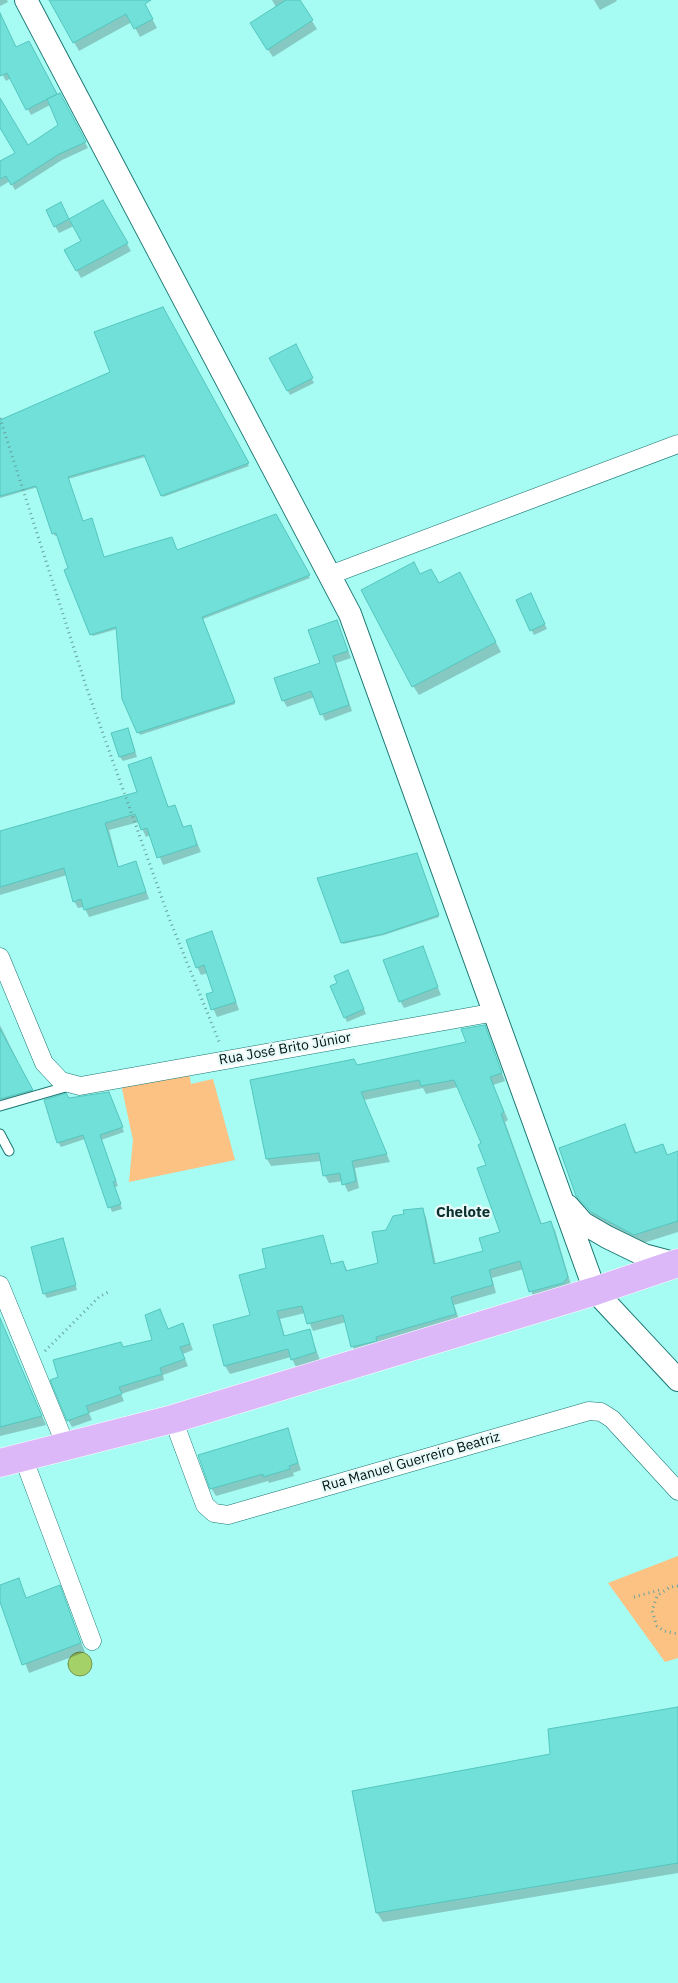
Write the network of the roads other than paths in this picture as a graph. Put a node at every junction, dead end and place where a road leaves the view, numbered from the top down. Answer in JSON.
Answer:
{"nodes":[{"id":1,"x":26,"y":0,"type":"edge"},
{"id":2,"x":678,"y":444,"type":"edge"},
{"id":3,"x":330,"y":575,"type":"junction"},
{"id":4,"x":0,"y":958,"type":"edge"},
{"id":5,"x":496,"y":1012,"type":"junction"},
{"id":6,"x":74,"y":1084,"type":"junction"},
{"id":7,"x":0,"y":1106,"type":"edge"},
{"id":8,"x":0,"y":1134,"type":"edge"},
{"id":9,"x":9,"y":1151,"type":"dead end"},
{"id":10,"x":565,"y":1204,"type":"junction"},
{"id":11,"x":677,"y":1263,"type":"edge"},
{"id":12,"x":0,"y":1285,"type":"edge"},
{"id":13,"x":595,"y":1291,"type":"junction"},
{"id":14,"x":678,"y":1380,"type":"edge"},
{"id":15,"x":173,"y":1419,"type":"junction"},
{"id":16,"x":66,"y":1446,"type":"junction"},
{"id":17,"x":11,"y":1460,"type":"edge"},
{"id":18,"x":678,"y":1491,"type":"edge"},
{"id":19,"x":92,"y":1641,"type":"dead end"}],
"edges":[{"from":1,"to":3,"type":"street"},
{"from":2,"to":3,"type":"street"},
{"from":3,"to":5,"type":"street"},
{"from":4,"to":6,"type":"street"},
{"from":5,"to":6,"type":"street","name":"Rua José Brito Júnior"},
{"from":5,"to":10,"type":"street"},
{"from":6,"to":7,"type":"lane"},
{"from":8,"to":9,"type":"lane"},
{"from":10,"to":11,"type":"street"},
{"from":10,"to":13,"type":"street"},
{"from":11,"to":13,"type":"main road"},
{"from":12,"to":16,"type":"street"},
{"from":13,"to":14,"type":"street"},
{"from":13,"to":15,"type":"main road"},
{"from":15,"to":16,"type":"main road"},
{"from":15,"to":18,"type":"street","name":"Rua Manuel Guerreiro Beatriz"},
{"from":16,"to":17,"type":"main road"},
{"from":17,"to":19,"type":"street"}]}
